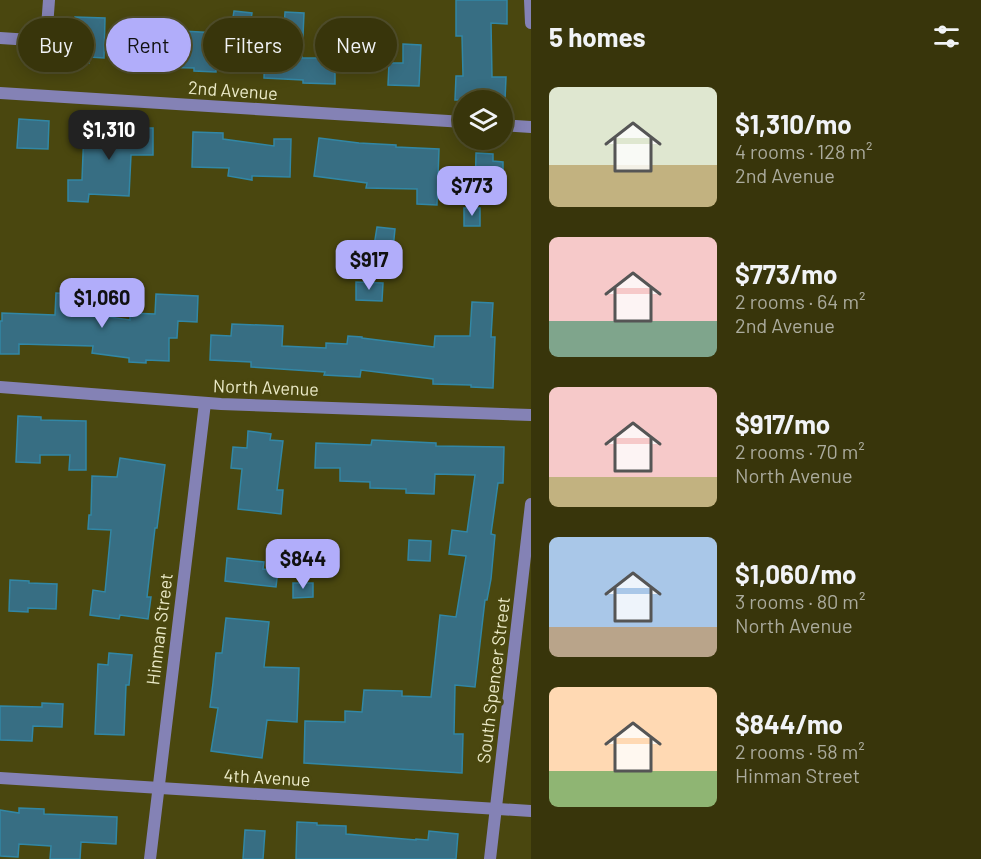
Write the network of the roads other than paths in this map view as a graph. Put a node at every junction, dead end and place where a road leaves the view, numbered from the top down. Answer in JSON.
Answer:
{"nodes":[{"id":1,"x":49,"y":0,"type":"edge"},
{"id":2,"x":530,"y":0,"type":"edge"},
{"id":3,"x":531,"y":23,"type":"edge"},
{"id":4,"x":0,"y":38,"type":"edge"},
{"id":5,"x":0,"y":93,"type":"edge"},
{"id":6,"x":453,"y":121,"type":"edge"},
{"id":7,"x":513,"y":126,"type":"edge"},
{"id":8,"x":531,"y":127,"type":"edge"},
{"id":9,"x":0,"y":387,"type":"edge"},
{"id":10,"x":205,"y":403,"type":"junction"},
{"id":11,"x":531,"y":415,"type":"edge"},
{"id":12,"x":531,"y":504,"type":"edge"},
{"id":13,"x":0,"y":778,"type":"edge"},
{"id":14,"x":158,"y":788,"type":"junction"},
{"id":15,"x":496,"y":808,"type":"junction"},
{"id":16,"x":531,"y":811,"type":"edge"},
{"id":17,"x":150,"y":859,"type":"edge"},
{"id":18,"x":490,"y":859,"type":"edge"}],
"edges":[{"from":1,"to":4,"type":"street"},
{"from":2,"to":3,"type":"street"},
{"from":5,"to":6,"type":"street","name":"2nd Avenue"},
{"from":7,"to":8,"type":"street"},
{"from":9,"to":10,"type":"street","name":"North Avenue"},
{"from":10,"to":11,"type":"street","name":"North Avenue"},
{"from":10,"to":14,"type":"street","name":"Hinman Street"},
{"from":12,"to":15,"type":"street","name":"South Spencer Street"},
{"from":13,"to":14,"type":"street","name":"4th Avenue"},
{"from":14,"to":15,"type":"street","name":"4th Avenue"},
{"from":14,"to":17,"type":"street","name":"Hinman Street"},
{"from":15,"to":16,"type":"street","name":"4th Avenue"},
{"from":15,"to":18,"type":"street","name":"South Spencer Street"}]}
